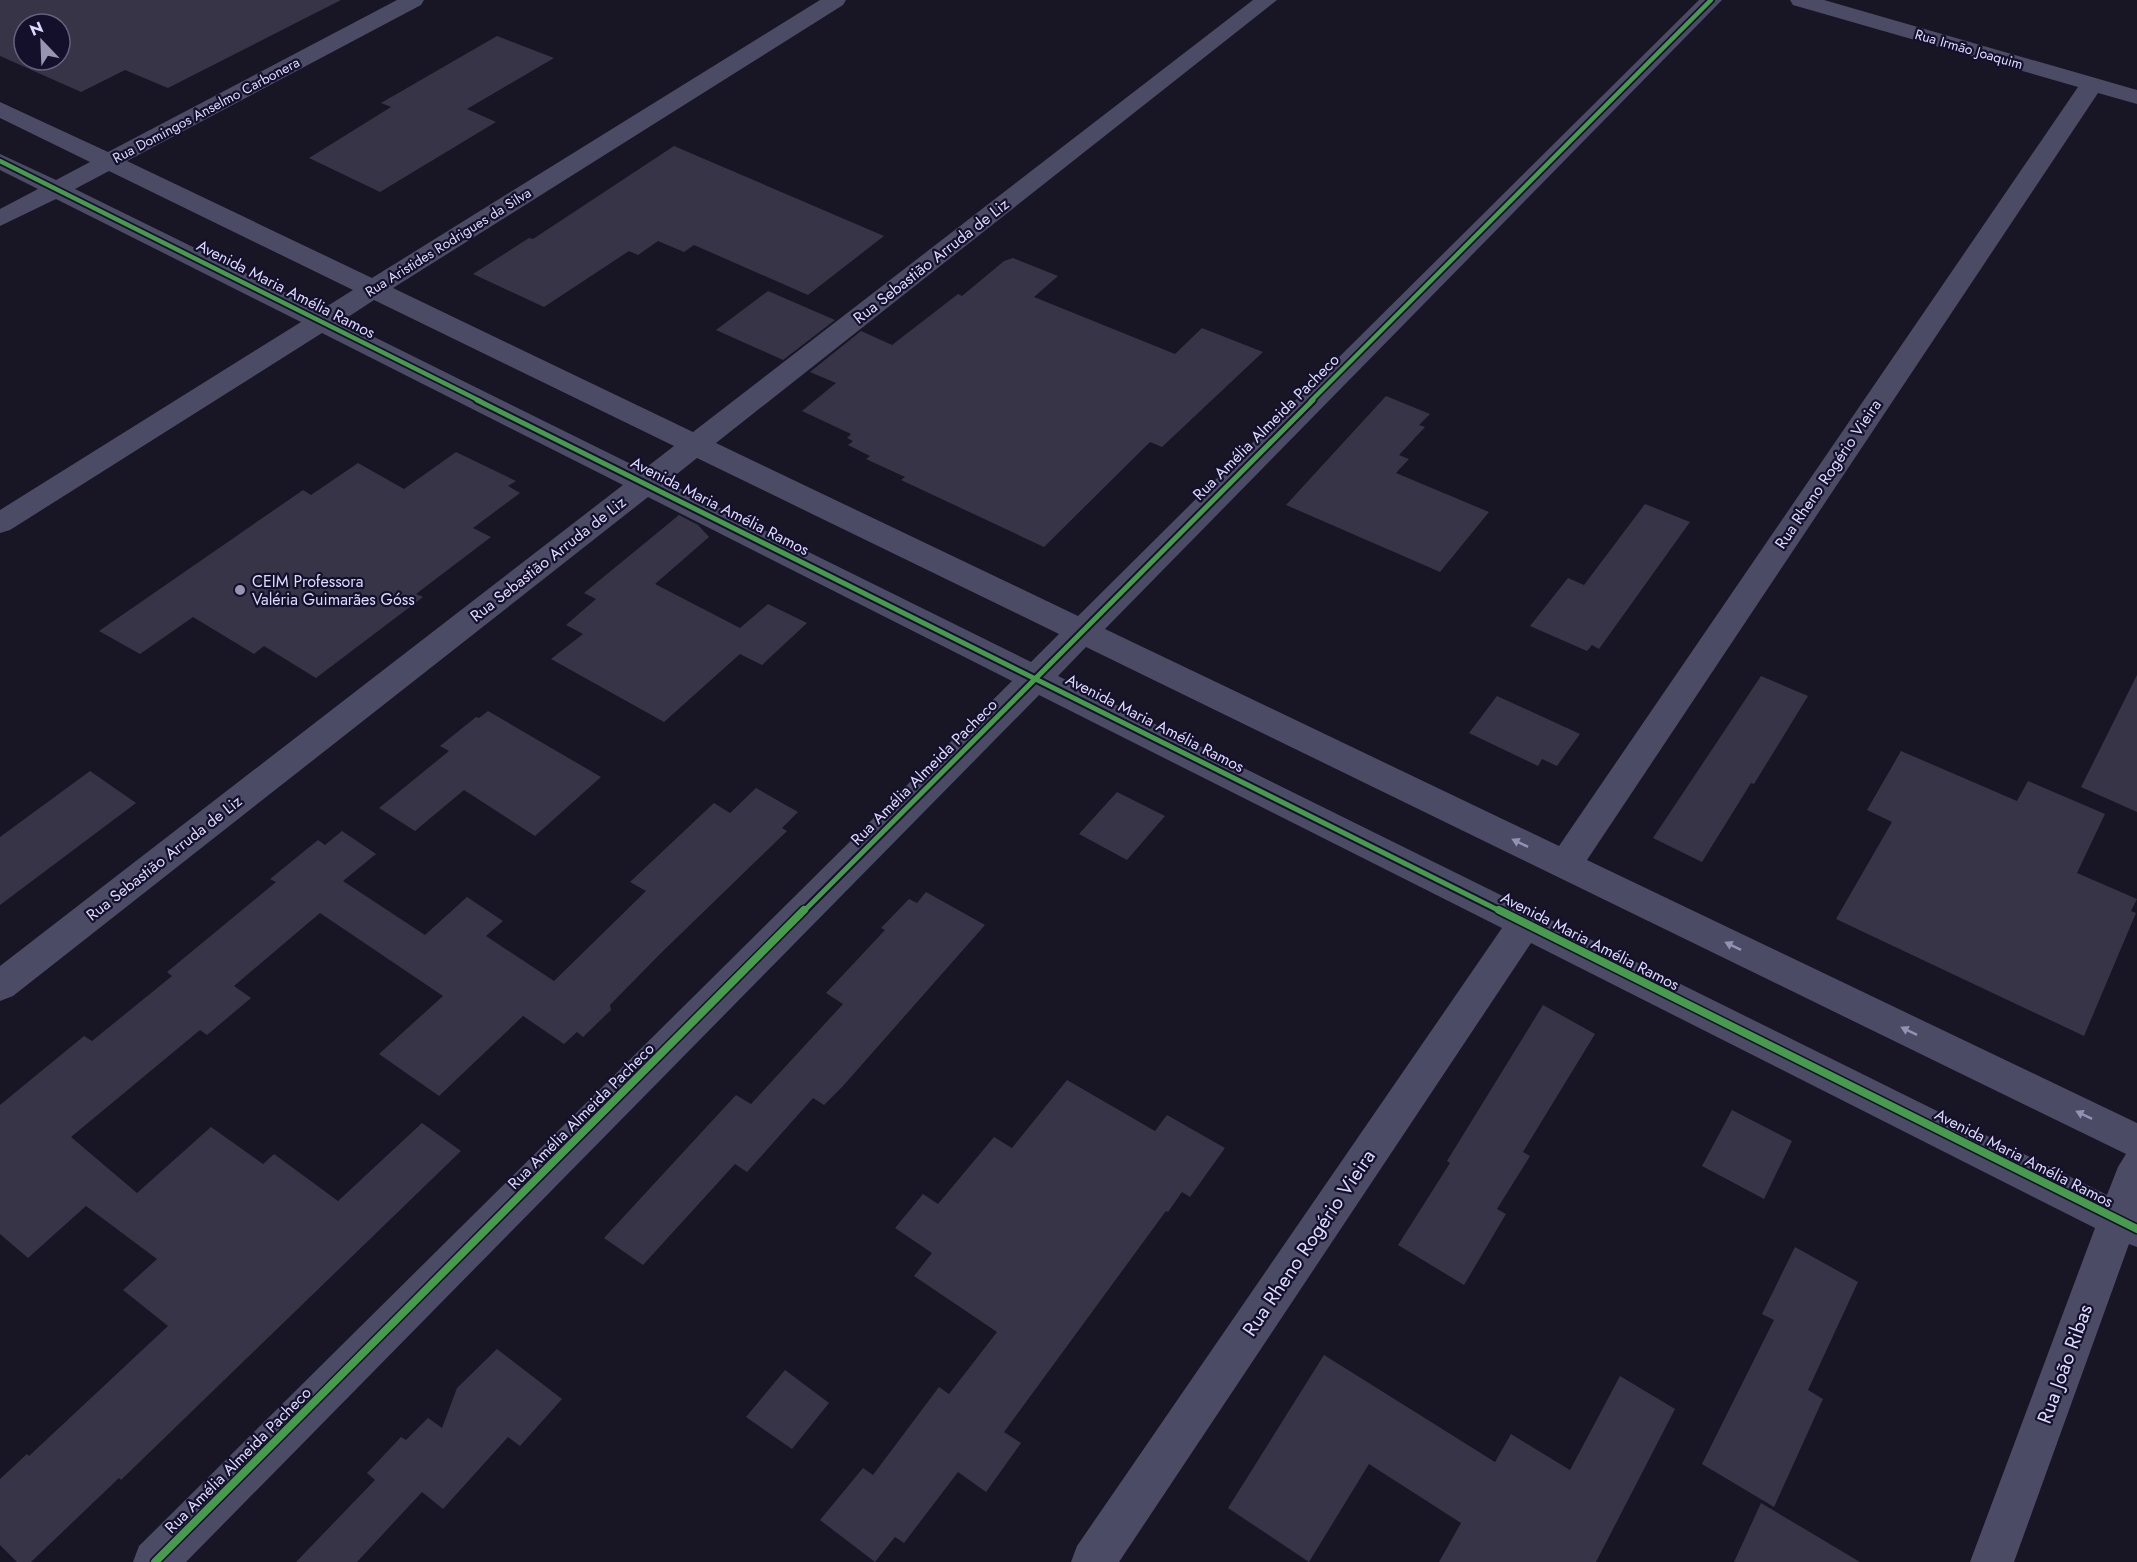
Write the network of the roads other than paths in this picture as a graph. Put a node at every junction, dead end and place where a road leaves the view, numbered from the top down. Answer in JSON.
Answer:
{"nodes":[{"id":1,"x":413,"y":0,"type":"edge"},
{"id":2,"x":835,"y":0,"type":"edge"},
{"id":3,"x":1266,"y":0,"type":"edge"},
{"id":4,"x":1711,"y":0,"type":"edge"},
{"id":5,"x":1801,"y":0,"type":"edge"},
{"id":6,"x":2092,"y":84,"type":"junction"},
{"id":7,"x":2137,"y":97,"type":"edge"},
{"id":8,"x":0,"y":109,"type":"edge"},
{"id":9,"x":0,"y":161,"type":"edge"},
{"id":10,"x":109,"y":161,"type":"junction"},
{"id":11,"x":57,"y":189,"type":"junction"},
{"id":12,"x":0,"y":219,"type":"edge"},
{"id":13,"x":373,"y":289,"type":"junction"},
{"id":14,"x":321,"y":322,"type":"junction"},
{"id":15,"x":695,"y":444,"type":"junction"},
{"id":16,"x":645,"y":484,"type":"junction"},
{"id":17,"x":0,"y":523,"type":"edge"},
{"id":18,"x":1082,"y":631,"type":"junction"},
{"id":19,"x":1035,"y":679,"type":"junction"},
{"id":20,"x":1565,"y":864,"type":"junction"},
{"id":21,"x":1525,"y":923,"type":"junction"},
{"id":22,"x":0,"y":986,"type":"edge"},
{"id":23,"x":2137,"y":1141,"type":"edge"},
{"id":24,"x":2137,"y":1167,"type":"edge"},
{"id":25,"x":2127,"y":1224,"type":"edge"},
{"id":26,"x":155,"y":1562,"type":"edge"},
{"id":27,"x":1093,"y":1562,"type":"edge"},
{"id":28,"x":1992,"y":1562,"type":"edge"}],
"edges":[{"from":1,"to":10,"type":"street","name":"Rua Domingos Anselmo Carbonera"},
{"from":2,"to":13,"type":"street","name":"Rua Aristides Rodrigues da Silva"},
{"from":3,"to":15,"type":"street","name":"Rua Sebastião Arruda de Liz"},
{"from":4,"to":18,"type":"street","name":"Rua Amélia Almeida Pacheco"},
{"from":5,"to":6,"type":"street","name":"Rua Irmão Joaquim"},
{"from":6,"to":7,"type":"street","name":"Rua Irmão Joaquim"},
{"from":6,"to":20,"type":"street","name":"Rua Rheno Rogério Vieira"},
{"from":8,"to":10,"type":"street"},
{"from":9,"to":11,"type":"street","name":"Avenida Maria Amélia Ramos"},
{"from":10,"to":11,"type":"street","name":"Rua Domingos Anselmo Carbonera"},
{"from":10,"to":13,"type":"street"},
{"from":11,"to":12,"type":"street","name":"Rua Domingos Anselmo Carbonera"},
{"from":11,"to":14,"type":"street","name":"Avenida Maria Amélia Ramos"},
{"from":13,"to":14,"type":"street","name":"Rua Aristides Rodrigues da Silva"},
{"from":13,"to":15,"type":"street"},
{"from":14,"to":16,"type":"street","name":"Avenida Maria Amélia Ramos"},
{"from":14,"to":17,"type":"street","name":"Rua Aristides Rodrigues da Silva"},
{"from":15,"to":16,"type":"street","name":"Rua Sebastião Arruda de Liz"},
{"from":15,"to":18,"type":"street"},
{"from":16,"to":19,"type":"street","name":"Avenida Maria Amélia Ramos"},
{"from":16,"to":22,"type":"street","name":"Rua Sebastião Arruda de Liz"},
{"from":18,"to":19,"type":"street","name":"Rua Amélia Almeida Pacheco"},
{"from":20,"to":18,"type":"street","one_way":true},
{"from":19,"to":21,"type":"street","name":"Avenida Maria Amélia Ramos"},
{"from":19,"to":26,"type":"street","name":"Rua Amélia Almeida Pacheco"},
{"from":23,"to":20,"type":"street","one_way":true},
{"from":21,"to":25,"type":"street","name":"Avenida Maria Amélia Ramos"},
{"from":21,"to":27,"type":"street","name":"Rua Rheno Rogério Vieira"},
{"from":24,"to":25,"type":"street","name":"Rua João Ribas"},
{"from":25,"to":28,"type":"street","name":"Rua João Ribas"}]}
